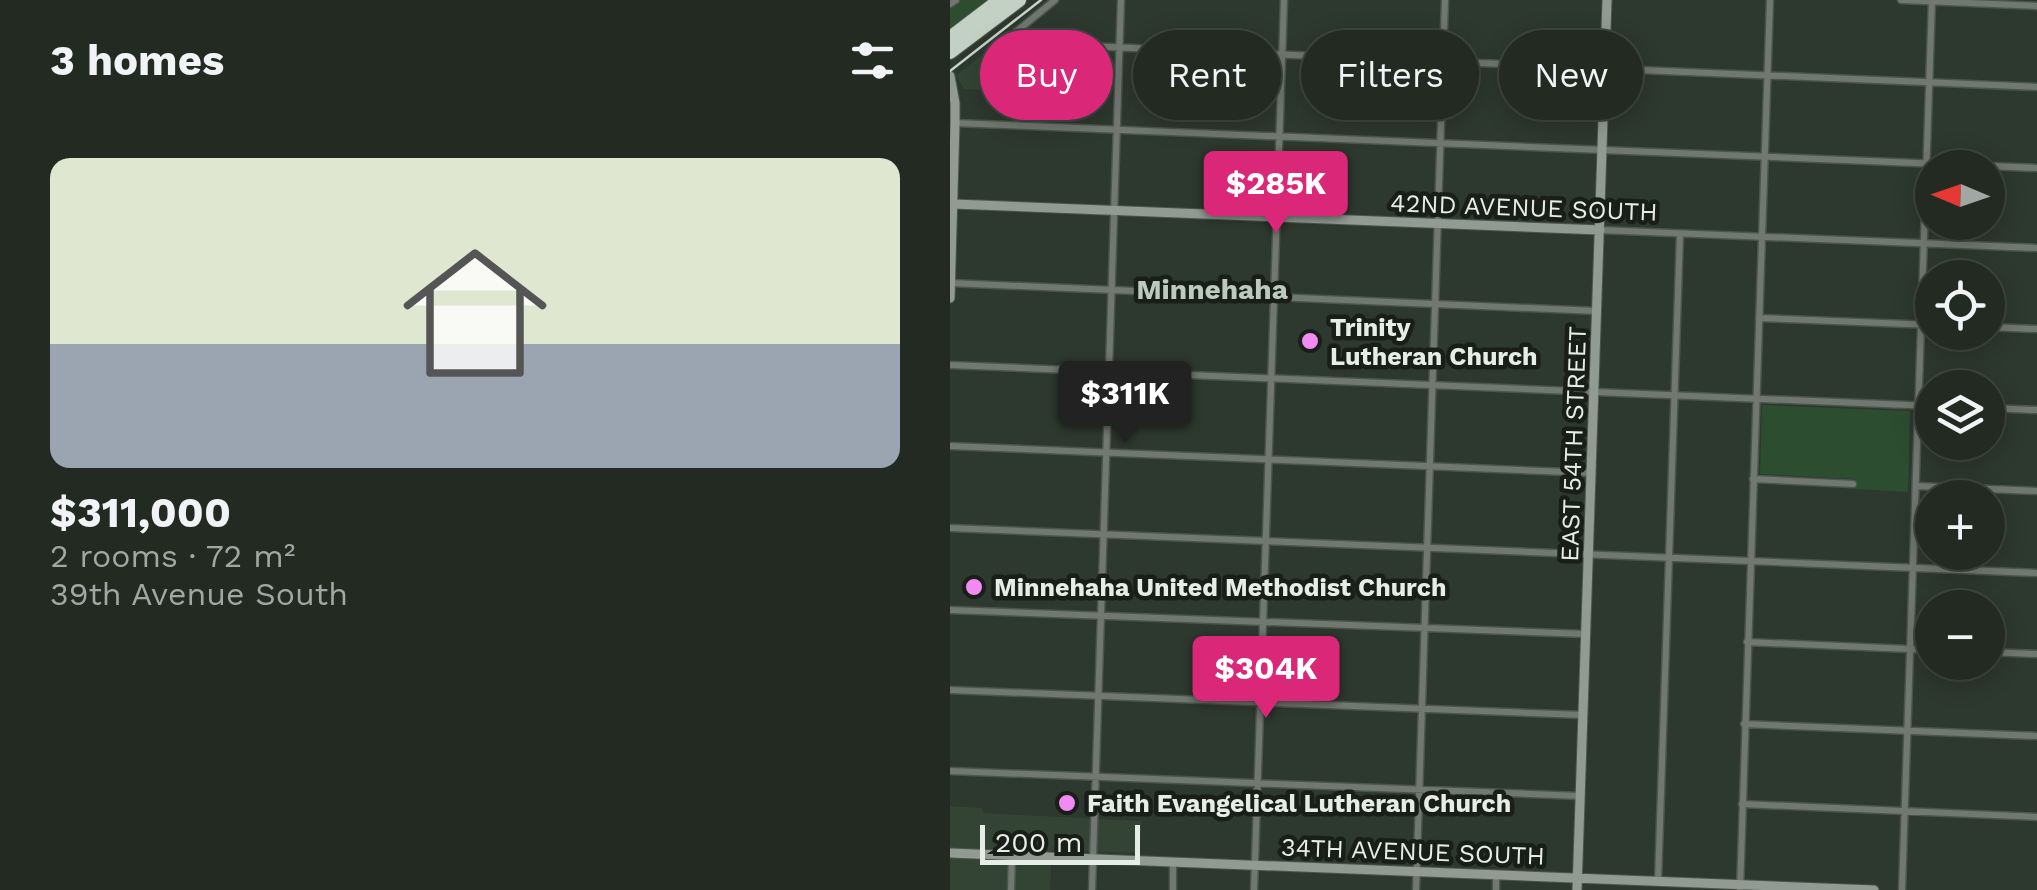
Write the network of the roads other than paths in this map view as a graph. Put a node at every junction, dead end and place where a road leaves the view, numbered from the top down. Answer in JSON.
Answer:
{"nodes":[{"id":1,"x":1000,"y":0,"type":"edge"},
{"id":2,"x":1019,"y":0,"type":"edge"},
{"id":3,"x":1055,"y":0,"type":"edge"},
{"id":4,"x":1122,"y":0,"type":"edge"},
{"id":5,"x":1284,"y":0,"type":"edge"},
{"id":6,"x":1446,"y":0,"type":"edge"},
{"id":7,"x":1607,"y":0,"type":"edge"},
{"id":8,"x":1770,"y":0,"type":"edge"},
{"id":9,"x":1901,"y":0,"type":"edge"},
{"id":10,"x":1932,"y":1,"type":"edge"},
{"id":11,"x":2037,"y":6,"type":"edge"},
{"id":12,"x":1445,"y":30,"type":"edge"},
{"id":13,"x":1606,"y":30,"type":"edge"},
{"id":14,"x":950,"y":38,"type":"edge"},
{"id":15,"x":1120,"y":48,"type":"junction"},
{"id":16,"x":950,"y":52,"type":"edge"},
{"id":17,"x":1282,"y":55,"type":"junction"},
{"id":18,"x":1301,"y":56,"type":"edge"},
{"id":19,"x":1643,"y":70,"type":"edge"},
{"id":20,"x":1767,"y":75,"type":"junction"},
{"id":21,"x":950,"y":76,"type":"edge"},
{"id":22,"x":1929,"y":82,"type":"junction"},
{"id":23,"x":2037,"y":87,"type":"edge"},
{"id":24,"x":951,"y":88,"type":"edge"},
{"id":25,"x":952,"y":103,"type":"edge"},
{"id":26,"x":1442,"y":120,"type":"edge"},
{"id":27,"x":1603,"y":120,"type":"edge"},
{"id":28,"x":955,"y":122,"type":"junction"},
{"id":29,"x":1117,"y":130,"type":"junction"},
{"id":30,"x":1280,"y":136,"type":"junction"},
{"id":31,"x":1441,"y":142,"type":"junction"},
{"id":32,"x":1602,"y":149,"type":"junction"},
{"id":33,"x":1927,"y":150,"type":"edge"},
{"id":34,"x":1764,"y":156,"type":"junction"},
{"id":35,"x":1915,"y":162,"type":"edge"},
{"id":36,"x":2005,"y":167,"type":"edge"},
{"id":37,"x":2037,"y":168,"type":"edge"},
{"id":38,"x":952,"y":204,"type":"edge"},
{"id":39,"x":1115,"y":210,"type":"junction"},
{"id":40,"x":1277,"y":217,"type":"junction"},
{"id":41,"x":1438,"y":223,"type":"junction"},
{"id":42,"x":1600,"y":230,"type":"junction"},
{"id":43,"x":1680,"y":234,"type":"junction"},
{"id":44,"x":1762,"y":237,"type":"junction"},
{"id":45,"x":1924,"y":240,"type":"edge"},
{"id":46,"x":1924,"y":244,"type":"junction"},
{"id":47,"x":2037,"y":248,"type":"edge"},
{"id":48,"x":1923,"y":260,"type":"edge"},
{"id":49,"x":950,"y":283,"type":"edge"},
{"id":50,"x":1112,"y":291,"type":"junction"},
{"id":51,"x":950,"y":298,"type":"edge"},
{"id":52,"x":1274,"y":298,"type":"junction"},
{"id":53,"x":1436,"y":304,"type":"junction"},
{"id":54,"x":1597,"y":311,"type":"junction"},
{"id":55,"x":1759,"y":318,"type":"junction"},
{"id":56,"x":1915,"y":325,"type":"edge"},
{"id":57,"x":2005,"y":329,"type":"edge"},
{"id":58,"x":2037,"y":330,"type":"edge"},
{"id":59,"x":950,"y":365,"type":"edge"},
{"id":60,"x":1110,"y":372,"type":"junction"},
{"id":61,"x":1272,"y":379,"type":"junction"},
{"id":62,"x":1433,"y":385,"type":"junction"},
{"id":63,"x":1595,"y":392,"type":"junction"},
{"id":64,"x":1676,"y":395,"type":"junction"},
{"id":65,"x":1756,"y":398,"type":"junction"},
{"id":66,"x":1915,"y":406,"type":"edge"},
{"id":67,"x":2005,"y":409,"type":"edge"},
{"id":68,"x":2037,"y":410,"type":"edge"},
{"id":69,"x":950,"y":446,"type":"edge"},
{"id":70,"x":1107,"y":452,"type":"junction"},
{"id":71,"x":1269,"y":460,"type":"junction"},
{"id":72,"x":1430,"y":466,"type":"junction"},
{"id":73,"x":1592,"y":472,"type":"junction"},
{"id":74,"x":1753,"y":479,"type":"junction"},
{"id":75,"x":1852,"y":484,"type":"dead end"},
{"id":76,"x":2005,"y":490,"type":"edge"},
{"id":77,"x":2037,"y":491,"type":"edge"},
{"id":78,"x":1915,"y":513,"type":"edge"},
{"id":79,"x":950,"y":528,"type":"edge"},
{"id":80,"x":1104,"y":534,"type":"junction"},
{"id":81,"x":1266,"y":540,"type":"junction"},
{"id":82,"x":1428,"y":547,"type":"junction"},
{"id":83,"x":1589,"y":554,"type":"junction"},
{"id":84,"x":1670,"y":557,"type":"junction"},
{"id":85,"x":1750,"y":561,"type":"junction"},
{"id":86,"x":1913,"y":567,"type":"junction"},
{"id":87,"x":2037,"y":573,"type":"edge"},
{"id":88,"x":950,"y":610,"type":"edge"},
{"id":89,"x":1102,"y":615,"type":"junction"},
{"id":90,"x":1264,"y":622,"type":"junction"},
{"id":91,"x":1426,"y":628,"type":"junction"},
{"id":92,"x":1586,"y":634,"type":"junction"},
{"id":93,"x":1747,"y":642,"type":"junction"},
{"id":94,"x":1910,"y":649,"type":"junction"},
{"id":95,"x":1915,"y":649,"type":"edge"},
{"id":96,"x":2005,"y":653,"type":"edge"},
{"id":97,"x":2037,"y":654,"type":"edge"},
{"id":98,"x":950,"y":690,"type":"edge"},
{"id":99,"x":1099,"y":696,"type":"junction"},
{"id":100,"x":1261,"y":702,"type":"junction"},
{"id":101,"x":1422,"y":709,"type":"junction"},
{"id":102,"x":1584,"y":715,"type":"junction"},
{"id":103,"x":1744,"y":724,"type":"junction"},
{"id":104,"x":1907,"y":729,"type":"junction"},
{"id":105,"x":2037,"y":736,"type":"edge"},
{"id":106,"x":950,"y":772,"type":"edge"},
{"id":107,"x":1096,"y":777,"type":"junction"},
{"id":108,"x":1258,"y":784,"type":"junction"},
{"id":109,"x":1419,"y":790,"type":"junction"},
{"id":110,"x":1580,"y":796,"type":"junction"},
{"id":111,"x":1742,"y":804,"type":"junction"},
{"id":112,"x":1905,"y":810,"type":"junction"},
{"id":113,"x":2037,"y":816,"type":"edge"},
{"id":114,"x":950,"y":852,"type":"edge"},
{"id":115,"x":1012,"y":856,"type":"junction"},
{"id":116,"x":1094,"y":858,"type":"junction"},
{"id":117,"x":1173,"y":862,"type":"junction"},
{"id":118,"x":1255,"y":864,"type":"junction"},
{"id":119,"x":1417,"y":871,"type":"junction"},
{"id":120,"x":1496,"y":875,"type":"junction"},
{"id":121,"x":1578,"y":878,"type":"junction"},
{"id":122,"x":1658,"y":881,"type":"junction"},
{"id":123,"x":1740,"y":887,"type":"edge"},
{"id":124,"x":1011,"y":890,"type":"edge"},
{"id":125,"x":1092,"y":890,"type":"edge"},
{"id":126,"x":1173,"y":890,"type":"edge"},
{"id":127,"x":1254,"y":890,"type":"edge"},
{"id":128,"x":1416,"y":890,"type":"edge"},
{"id":129,"x":1496,"y":890,"type":"edge"},
{"id":130,"x":1577,"y":890,"type":"edge"},
{"id":131,"x":1874,"y":890,"type":"edge"},
{"id":132,"x":1902,"y":890,"type":"edge"}],
"edges":[{"from":1,"to":14,"type":"highway"},
{"from":2,"to":16,"type":"highway"},
{"from":3,"to":15,"type":"street"},
{"from":4,"to":15,"type":"street"},
{"from":5,"to":17,"type":"street"},
{"from":6,"to":12,"type":"street"},
{"from":7,"to":13,"type":"street","name":"EAST 54TH STREET"},
{"from":8,"to":20,"type":"street"},
{"from":9,"to":10,"type":"street"},
{"from":10,"to":11,"type":"street"},
{"from":10,"to":22,"type":"street"},
{"from":15,"to":17,"type":"street"},
{"from":15,"to":29,"type":"street"},
{"from":17,"to":18,"type":"street"},
{"from":17,"to":30,"type":"street"},
{"from":19,"to":20,"type":"street"},
{"from":20,"to":22,"type":"street"},
{"from":20,"to":34,"type":"street"},
{"from":21,"to":24,"type":"street"},
{"from":22,"to":23,"type":"street"},
{"from":22,"to":33,"type":"street"},
{"from":24,"to":25,"type":"street"},
{"from":25,"to":28,"type":"street"},
{"from":26,"to":31,"type":"street"},
{"from":27,"to":32,"type":"street","name":"EAST 54TH STREET"},
{"from":28,"to":29,"type":"street"},
{"from":28,"to":38,"type":"street"},
{"from":29,"to":30,"type":"street"},
{"from":29,"to":39,"type":"street"},
{"from":30,"to":31,"type":"street"},
{"from":30,"to":40,"type":"street"},
{"from":31,"to":32,"type":"street"},
{"from":31,"to":41,"type":"street"},
{"from":32,"to":34,"type":"street"},
{"from":32,"to":42,"type":"street","name":"EAST 54TH STREET"},
{"from":34,"to":35,"type":"street"},
{"from":34,"to":44,"type":"street"},
{"from":36,"to":37,"type":"street"},
{"from":38,"to":39,"type":"street","name":"42ND AVENUE SOUTH"},
{"from":38,"to":49,"type":"street"},
{"from":39,"to":40,"type":"street","name":"42ND AVENUE SOUTH"},
{"from":39,"to":50,"type":"street"},
{"from":40,"to":41,"type":"street","name":"42ND AVENUE SOUTH"},
{"from":40,"to":52,"type":"street"},
{"from":41,"to":42,"type":"street","name":"42ND AVENUE SOUTH"},
{"from":41,"to":53,"type":"street"},
{"from":42,"to":43,"type":"street","name":"42ND AVENUE SOUTH"},
{"from":42,"to":54,"type":"street","name":"EAST 54TH STREET"},
{"from":43,"to":44,"type":"street","name":"42ND AVENUE SOUTH"},
{"from":43,"to":64,"type":"street"},
{"from":44,"to":46,"type":"street","name":"42ND AVENUE SOUTH"},
{"from":44,"to":55,"type":"street"},
{"from":45,"to":46,"type":"street"},
{"from":46,"to":47,"type":"street","name":"42ND AVENUE SOUTH"},
{"from":46,"to":48,"type":"street"},
{"from":49,"to":50,"type":"street"},
{"from":49,"to":51,"type":"street"},
{"from":50,"to":52,"type":"street"},
{"from":50,"to":60,"type":"street"},
{"from":52,"to":53,"type":"street"},
{"from":52,"to":61,"type":"street"},
{"from":53,"to":54,"type":"street"},
{"from":53,"to":62,"type":"street"},
{"from":54,"to":63,"type":"street","name":"EAST 54TH STREET"},
{"from":55,"to":56,"type":"street"},
{"from":55,"to":65,"type":"street"},
{"from":57,"to":58,"type":"street"},
{"from":59,"to":60,"type":"street"},
{"from":60,"to":61,"type":"street"},
{"from":60,"to":70,"type":"street"},
{"from":61,"to":62,"type":"street"},
{"from":61,"to":71,"type":"street"},
{"from":62,"to":63,"type":"street"},
{"from":62,"to":72,"type":"street"},
{"from":63,"to":64,"type":"street"},
{"from":63,"to":73,"type":"street","name":"EAST 54TH STREET"},
{"from":64,"to":65,"type":"street"},
{"from":64,"to":84,"type":"street"},
{"from":65,"to":66,"type":"street"},
{"from":65,"to":74,"type":"street"},
{"from":67,"to":68,"type":"street"},
{"from":69,"to":70,"type":"street"},
{"from":70,"to":71,"type":"street"},
{"from":70,"to":80,"type":"street"},
{"from":71,"to":72,"type":"street"},
{"from":71,"to":81,"type":"street"},
{"from":72,"to":73,"type":"street"},
{"from":72,"to":82,"type":"street"},
{"from":73,"to":83,"type":"street","name":"EAST 54TH STREET"},
{"from":74,"to":75,"type":"street"},
{"from":74,"to":85,"type":"street"},
{"from":76,"to":77,"type":"street"},
{"from":78,"to":86,"type":"street"},
{"from":79,"to":80,"type":"street"},
{"from":80,"to":81,"type":"street"},
{"from":80,"to":89,"type":"street"},
{"from":81,"to":82,"type":"street"},
{"from":81,"to":90,"type":"street"},
{"from":82,"to":83,"type":"street"},
{"from":82,"to":91,"type":"street"},
{"from":83,"to":84,"type":"street"},
{"from":83,"to":92,"type":"street","name":"EAST 54TH STREET"},
{"from":84,"to":85,"type":"street"},
{"from":84,"to":122,"type":"street"},
{"from":85,"to":86,"type":"street"},
{"from":85,"to":93,"type":"street"},
{"from":86,"to":87,"type":"street"},
{"from":86,"to":94,"type":"street"},
{"from":88,"to":89,"type":"street"},
{"from":89,"to":90,"type":"street"},
{"from":89,"to":99,"type":"street"},
{"from":90,"to":91,"type":"street"},
{"from":90,"to":100,"type":"street"},
{"from":91,"to":92,"type":"street"},
{"from":91,"to":101,"type":"street"},
{"from":92,"to":102,"type":"street","name":"EAST 54TH STREET"},
{"from":93,"to":94,"type":"street"},
{"from":93,"to":103,"type":"street"},
{"from":94,"to":95,"type":"street"},
{"from":94,"to":104,"type":"street"},
{"from":96,"to":97,"type":"street"},
{"from":98,"to":99,"type":"street"},
{"from":99,"to":100,"type":"street"},
{"from":99,"to":107,"type":"street"},
{"from":100,"to":101,"type":"street"},
{"from":100,"to":108,"type":"street"},
{"from":101,"to":102,"type":"street"},
{"from":101,"to":109,"type":"street"},
{"from":102,"to":110,"type":"street","name":"EAST 54TH STREET"},
{"from":103,"to":104,"type":"street"},
{"from":103,"to":111,"type":"street"},
{"from":104,"to":105,"type":"street"},
{"from":104,"to":112,"type":"street"},
{"from":106,"to":107,"type":"street"},
{"from":107,"to":108,"type":"street"},
{"from":107,"to":116,"type":"street"},
{"from":108,"to":109,"type":"street"},
{"from":108,"to":118,"type":"street"},
{"from":109,"to":110,"type":"street"},
{"from":109,"to":119,"type":"street"},
{"from":110,"to":121,"type":"street","name":"EAST 54TH STREET"},
{"from":111,"to":112,"type":"street"},
{"from":111,"to":123,"type":"street"},
{"from":112,"to":113,"type":"street"},
{"from":112,"to":132,"type":"street"},
{"from":114,"to":115,"type":"street","name":"34TH AVENUE SOUTH"},
{"from":115,"to":116,"type":"street","name":"34TH AVENUE SOUTH"},
{"from":115,"to":124,"type":"street"},
{"from":116,"to":117,"type":"street","name":"34TH AVENUE SOUTH"},
{"from":116,"to":125,"type":"street"},
{"from":117,"to":118,"type":"street","name":"34TH AVENUE SOUTH"},
{"from":117,"to":126,"type":"street"},
{"from":118,"to":119,"type":"street","name":"34TH AVENUE SOUTH"},
{"from":118,"to":127,"type":"street"},
{"from":119,"to":120,"type":"street","name":"34TH AVENUE SOUTH"},
{"from":119,"to":128,"type":"street"},
{"from":120,"to":121,"type":"street","name":"34TH AVENUE SOUTH"},
{"from":120,"to":129,"type":"street"},
{"from":121,"to":122,"type":"street","name":"34TH AVENUE SOUTH"},
{"from":121,"to":130,"type":"street","name":"EAST 54TH STREET"},
{"from":122,"to":123,"type":"street","name":"34TH AVENUE SOUTH"},
{"from":123,"to":131,"type":"street","name":"34TH AVENUE SOUTH"}]}
